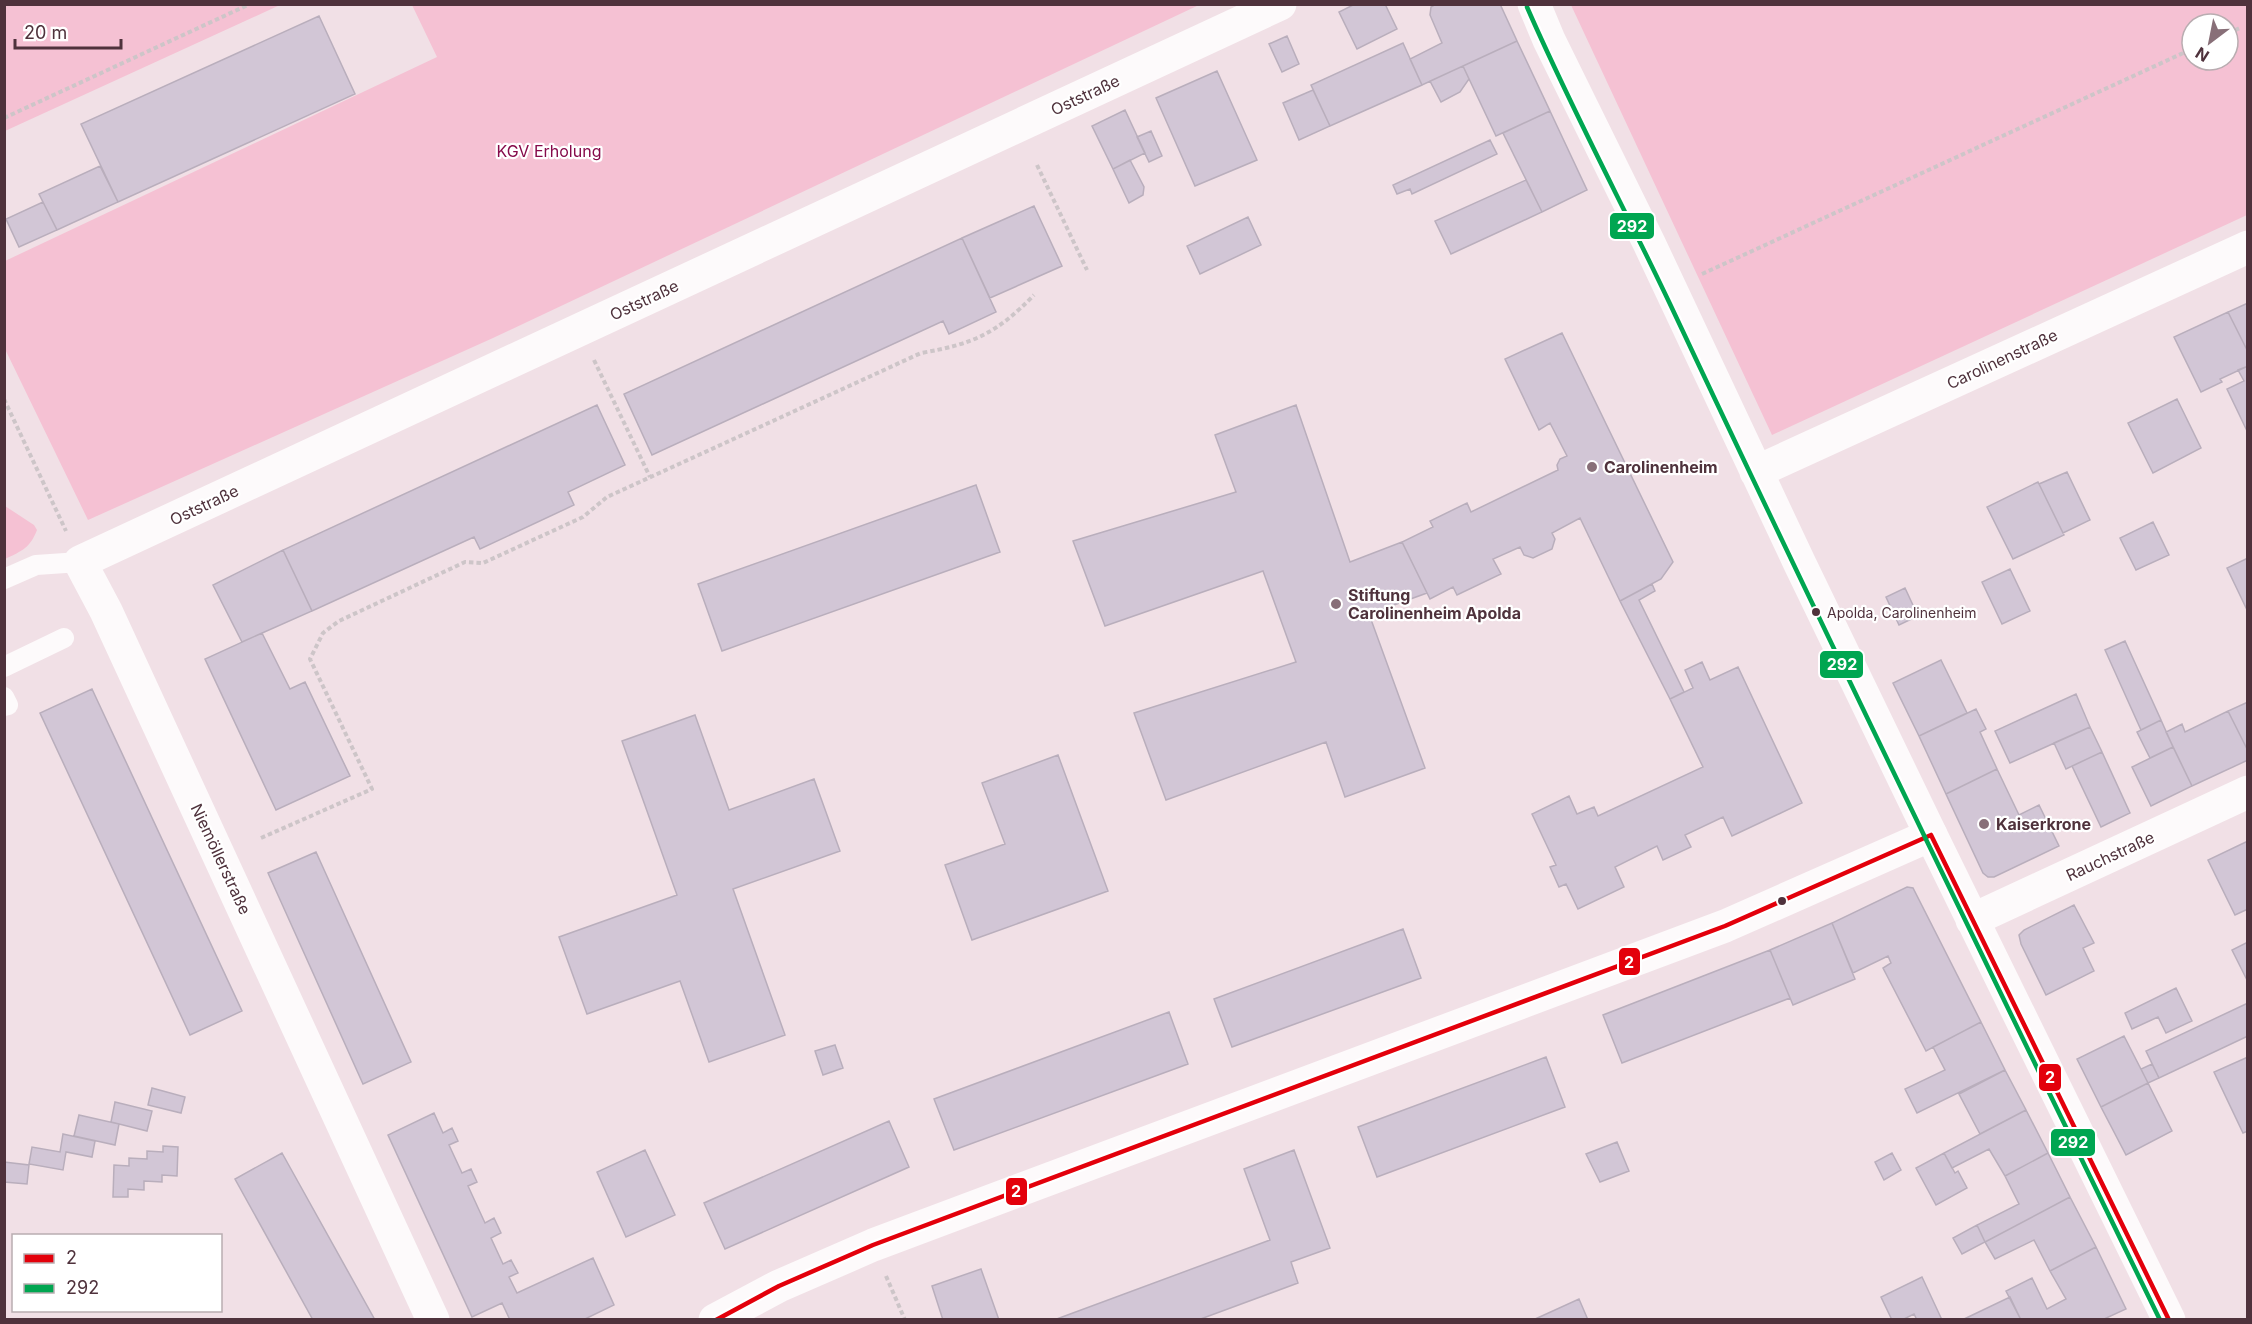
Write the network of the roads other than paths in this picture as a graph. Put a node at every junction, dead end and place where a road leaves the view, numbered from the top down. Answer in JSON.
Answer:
{"nodes":[{"id":1,"x":1280,"y":4,"type":"edge"},
{"id":2,"x":1534,"y":4,"type":"edge"},
{"id":3,"x":2247,"y":247,"type":"edge"},
{"id":4,"x":1756,"y":472,"type":"junction"},
{"id":5,"x":80,"y":562,"type":"junction"},
{"id":6,"x":4,"y":579,"type":"edge"},
{"id":7,"x":64,"y":638,"type":"dead end"},
{"id":8,"x":4,"y":667,"type":"edge"},
{"id":9,"x":4,"y":698,"type":"edge"},
{"id":10,"x":4,"y":706,"type":"edge"},
{"id":11,"x":2247,"y":792,"type":"edge"},
{"id":12,"x":1931,"y":835,"type":"junction"},
{"id":13,"x":1972,"y":920,"type":"junction"},
{"id":14,"x":433,"y":1320,"type":"edge"},
{"id":15,"x":715,"y":1320,"type":"edge"},
{"id":16,"x":2169,"y":1320,"type":"edge"}],
"edges":[{"from":1,"to":5,"type":"street","name":"Oststraße"},
{"from":2,"to":4,"type":"street"},
{"from":3,"to":4,"type":"street","name":"Carolinenstraße"},
{"from":4,"to":12,"type":"street"},
{"from":5,"to":6,"type":"lane","name":"Oststraße"},
{"from":5,"to":14,"type":"street","name":"Niemöllerstraße"},
{"from":7,"to":8,"type":"lane"},
{"from":9,"to":10,"type":"lane"},
{"from":11,"to":13,"type":"street","name":"Rauchstraße"},
{"from":12,"to":13,"type":"street"},
{"from":12,"to":15,"type":"street"},
{"from":13,"to":16,"type":"street"}]}
